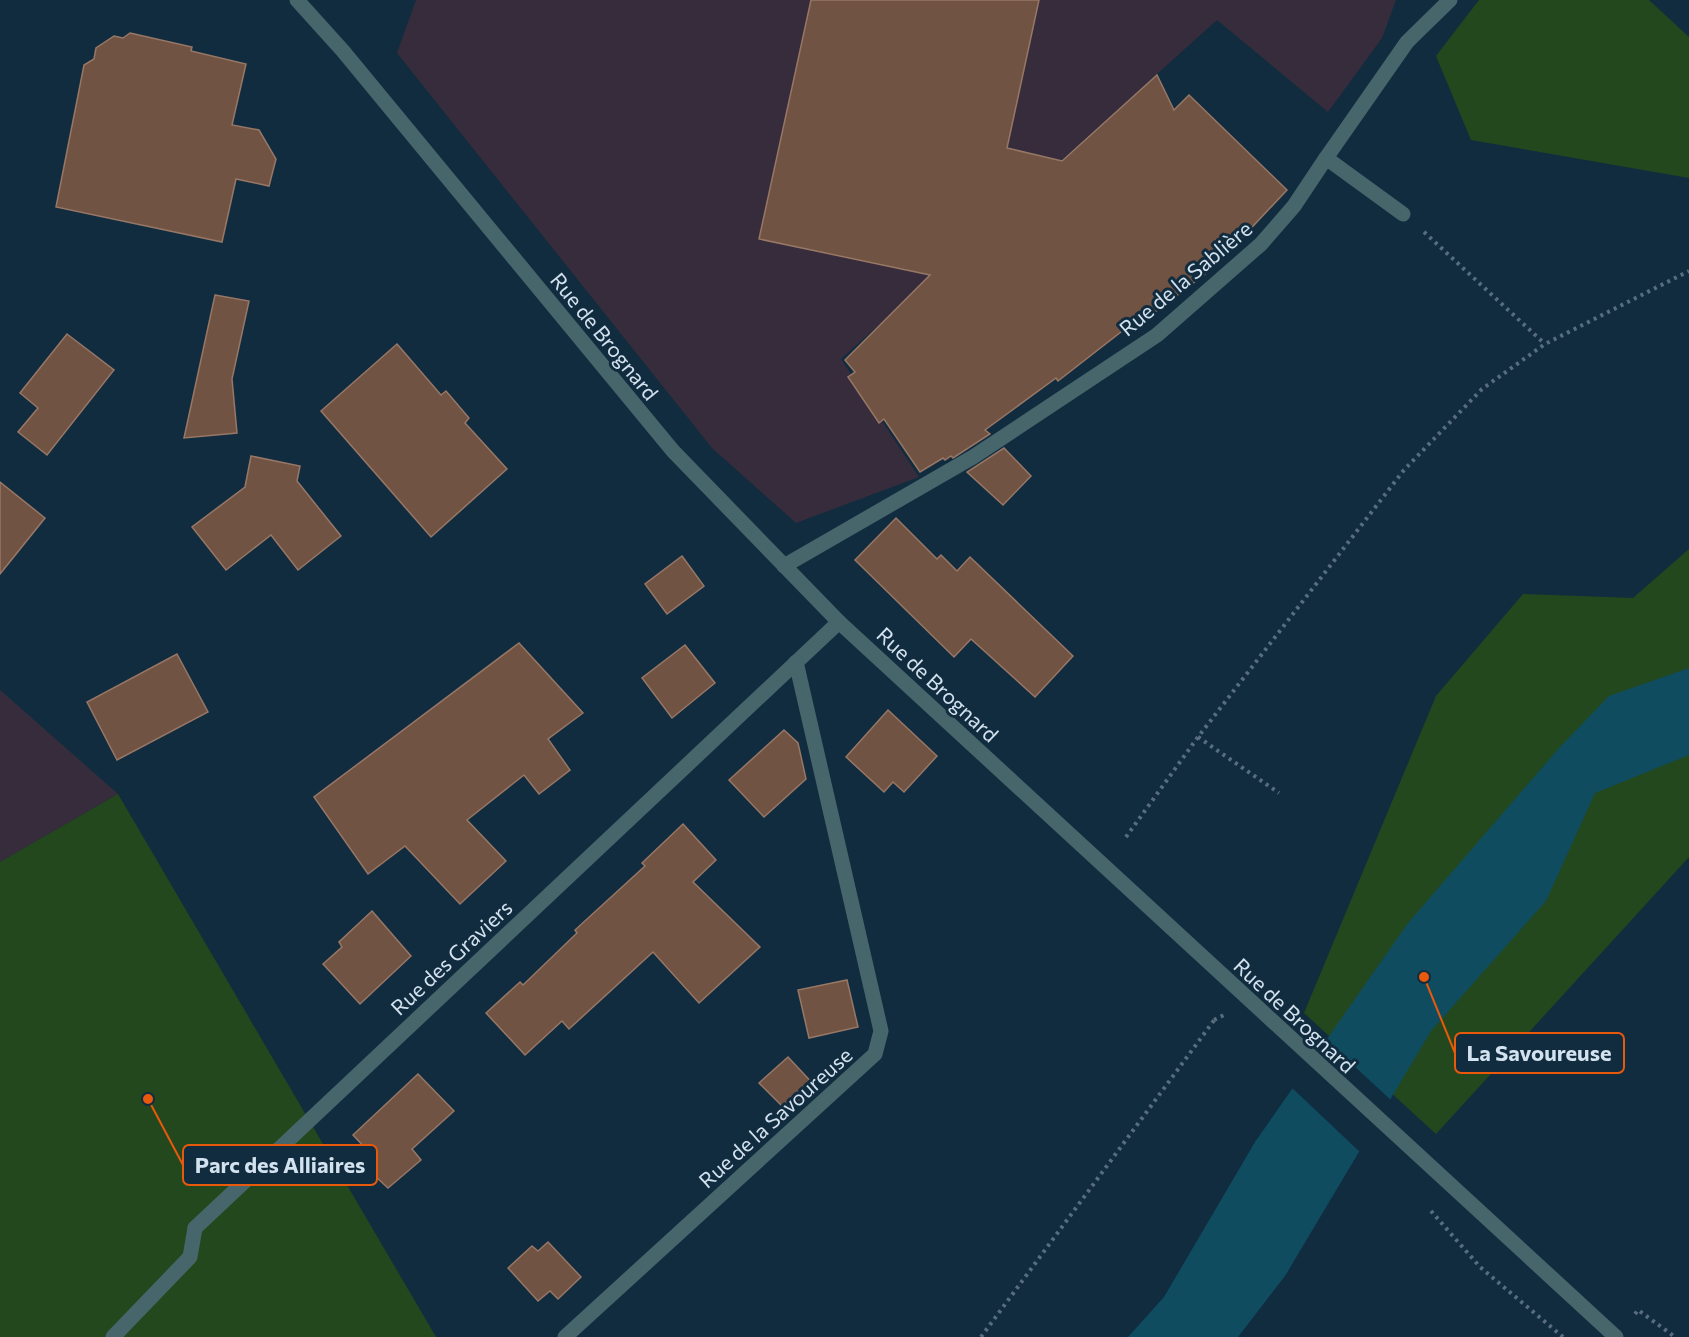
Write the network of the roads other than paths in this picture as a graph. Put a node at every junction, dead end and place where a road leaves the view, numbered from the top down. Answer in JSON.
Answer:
{"nodes":[{"id":1,"x":297,"y":0,"type":"edge"},
{"id":2,"x":1450,"y":0,"type":"edge"},
{"id":3,"x":1326,"y":158,"type":"junction"},
{"id":4,"x":1403,"y":214,"type":"road end"},
{"id":5,"x":784,"y":566,"type":"junction"},
{"id":6,"x":839,"y":622,"type":"junction"},
{"id":7,"x":796,"y":662,"type":"junction"},
{"id":8,"x":113,"y":1337,"type":"edge"},
{"id":9,"x":566,"y":1337,"type":"edge"},
{"id":10,"x":1616,"y":1337,"type":"edge"}],
"edges":[{"from":1,"to":5,"type":"street","name":"Rue de Brognard"},
{"from":2,"to":3,"type":"street","name":"Rue de la Sablière"},
{"from":3,"to":4,"type":"street"},
{"from":3,"to":5,"type":"street","name":"Rue de la Sablière"},
{"from":5,"to":6,"type":"street","name":"Rue de Brognard"},
{"from":6,"to":7,"type":"street","name":"Rue des Graviers"},
{"from":6,"to":10,"type":"street","name":"Rue de Brognard"},
{"from":7,"to":8,"type":"street","name":"Rue des Graviers"},
{"from":7,"to":9,"type":"street","name":"Rue de la Savoureuse"}]}
